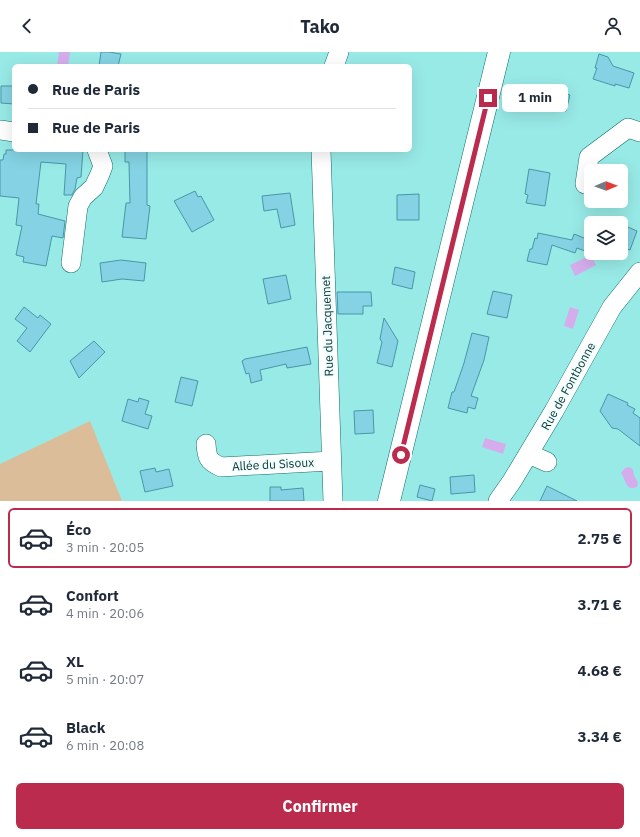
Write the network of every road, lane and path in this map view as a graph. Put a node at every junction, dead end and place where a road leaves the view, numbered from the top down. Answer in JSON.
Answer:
{"nodes":[{"id":1,"x":339,"y":52,"type":"edge"},
{"id":2,"x":499,"y":52,"type":"edge"},
{"id":3,"x":335,"y":64,"type":"edge"},
{"id":4,"x":0,"y":130,"type":"edge"},
{"id":5,"x":12,"y":132,"type":"edge"},
{"id":6,"x":640,"y":132,"type":"edge"},
{"id":7,"x":98,"y":152,"type":"edge"},
{"id":8,"x":321,"y":152,"type":"edge"},
{"id":9,"x":588,"y":164,"type":"edge"},
{"id":10,"x":71,"y":263,"type":"dead end"},
{"id":11,"x":640,"y":272,"type":"edge"},
{"id":12,"x":206,"y":444,"type":"dead end"},
{"id":13,"x":529,"y":454,"type":"junction"},
{"id":14,"x":331,"y":461,"type":"junction"},
{"id":15,"x":547,"y":462,"type":"dead end"},
{"id":16,"x":333,"y":501,"type":"edge"},
{"id":17,"x":390,"y":501,"type":"edge"},
{"id":18,"x":498,"y":501,"type":"edge"}],
"edges":[{"from":1,"to":3,"type":"street"},
{"from":2,"to":17,"type":"main road"},
{"from":4,"to":5,"type":"street"},
{"from":6,"to":9,"type":"street"},
{"from":7,"to":10,"type":"street"},
{"from":8,"to":14,"type":"street","name":"Rue du Jacquemet"},
{"from":11,"to":13,"type":"street","name":"Rue de Fontbonne"},
{"from":12,"to":14,"type":"street","name":"Allée du Sisoux"},
{"from":13,"to":15,"type":"street"},
{"from":13,"to":18,"type":"street","name":"Rue de Fontbonne"},
{"from":14,"to":16,"type":"street","name":"Rue du Jacquemet"}]}
